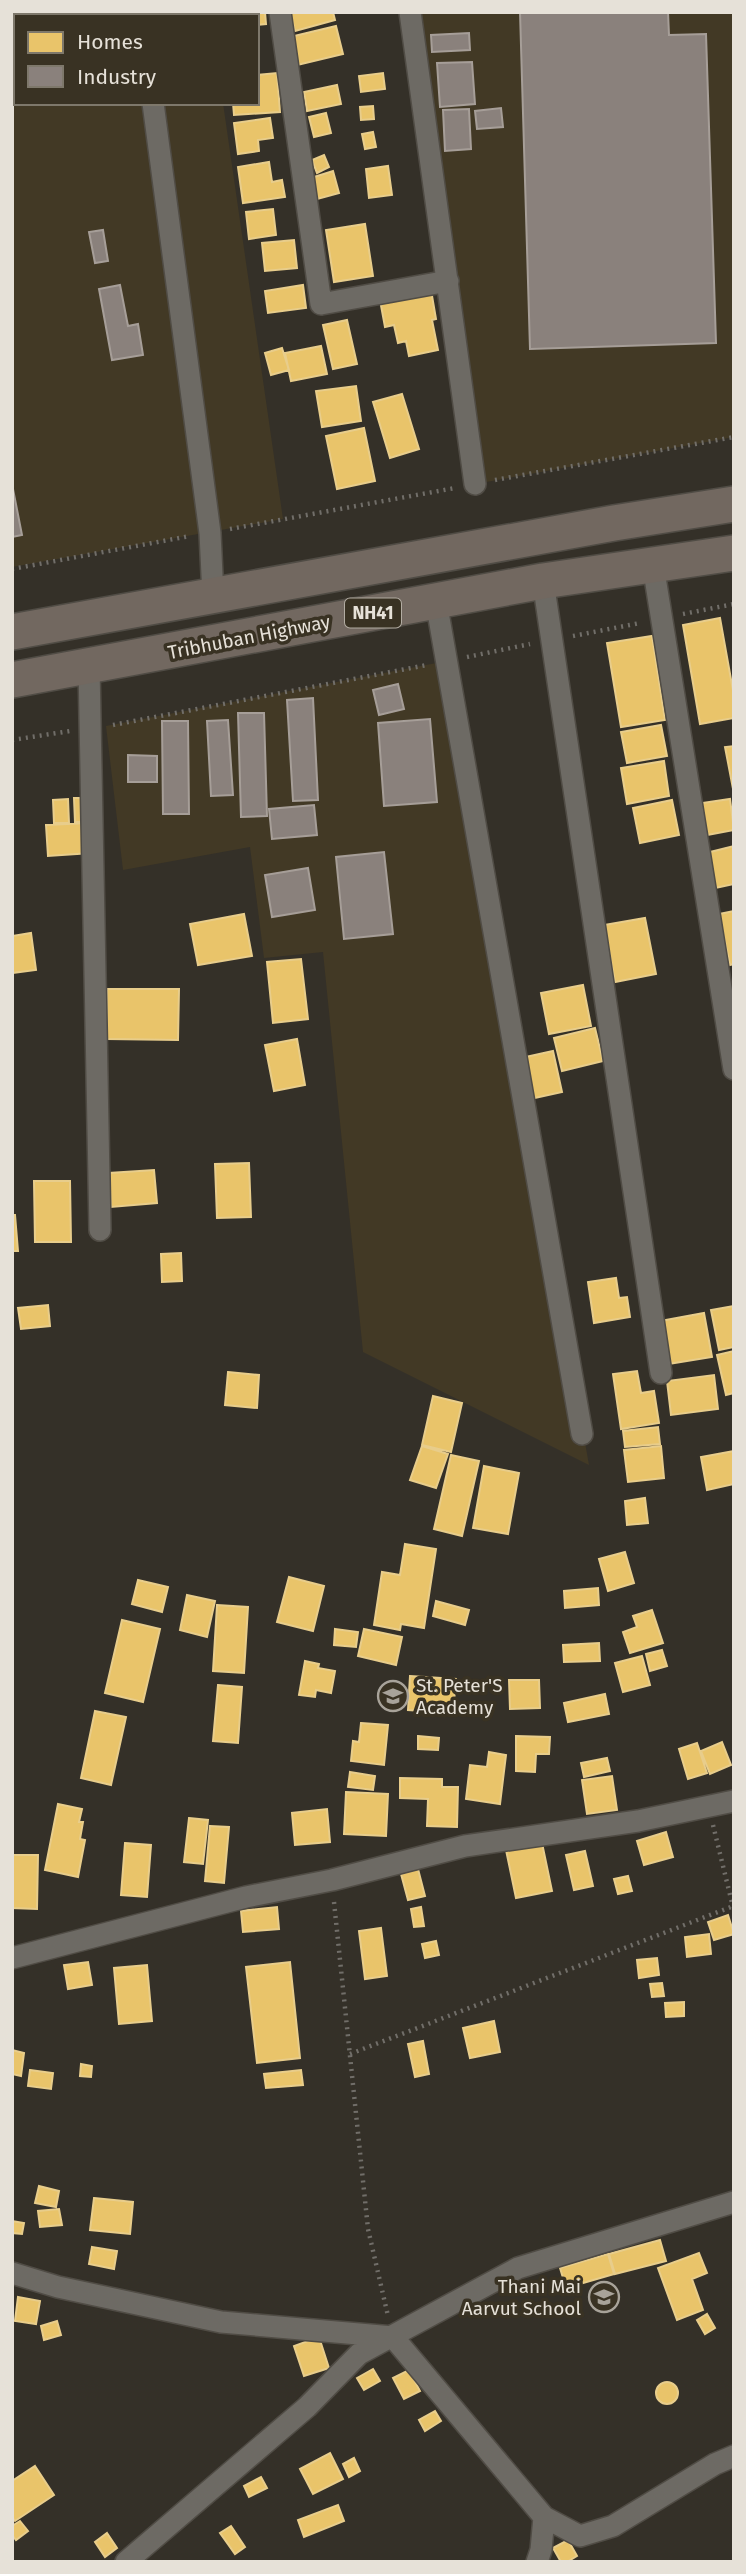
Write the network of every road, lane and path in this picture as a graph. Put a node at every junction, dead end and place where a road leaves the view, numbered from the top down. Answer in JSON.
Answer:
{"nodes":[{"id":1,"x":279,"y":12,"type":"edge"},
{"id":2,"x":410,"y":12,"type":"edge"},
{"id":3,"x":153,"y":105,"type":"edge"},
{"id":4,"x":448,"y":281,"type":"junction"},
{"id":5,"x":734,"y":437,"type":"edge"},
{"id":6,"x":475,"y":484,"type":"junction"},
{"id":7,"x":734,"y":504,"type":"edge"},
{"id":8,"x":210,"y":533,"type":"junction"},
{"id":9,"x":734,"y":552,"type":"edge"},
{"id":10,"x":653,"y":565,"type":"junction"},
{"id":11,"x":12,"y":569,"type":"edge"},
{"id":12,"x":542,"y":581,"type":"junction"},
{"id":13,"x":213,"y":596,"type":"junction"},
{"id":14,"x":436,"y":601,"type":"junction"},
{"id":15,"x":734,"y":604,"type":"edge"},
{"id":16,"x":662,"y":619,"type":"junction"},
{"id":17,"x":12,"y":632,"type":"edge"},
{"id":18,"x":551,"y":640,"type":"junction"},
{"id":19,"x":447,"y":661,"type":"junction"},
{"id":20,"x":89,"y":667,"type":"junction"},
{"id":21,"x":12,"y":680,"type":"edge"},
{"id":22,"x":90,"y":728,"type":"junction"},
{"id":23,"x":12,"y":740,"type":"edge"},
{"id":24,"x":734,"y":1069,"type":"edge"},
{"id":25,"x":100,"y":1230,"type":"dead end"},
{"id":26,"x":661,"y":1373,"type":"dead end"},
{"id":27,"x":582,"y":1434,"type":"dead end"},
{"id":28,"x":734,"y":1801,"type":"edge"},
{"id":29,"x":709,"y":1808,"type":"junction"},
{"id":30,"x":332,"y":1880,"type":"junction"},
{"id":31,"x":733,"y":1907,"type":"edge"},
{"id":32,"x":12,"y":1958,"type":"edge"},
{"id":33,"x":350,"y":2054,"type":"junction"},
{"id":34,"x":734,"y":2202,"type":"edge"},
{"id":35,"x":12,"y":2273,"type":"edge"},
{"id":36,"x":393,"y":2336,"type":"junction"},
{"id":37,"x":734,"y":2456,"type":"edge"},
{"id":38,"x":544,"y":2517,"type":"junction"},
{"id":39,"x":126,"y":2562,"type":"edge"},
{"id":40,"x":537,"y":2562,"type":"edge"}],
"edges":[{"from":1,"to":4,"type":"street"},
{"from":2,"to":4,"type":"street"},
{"from":3,"to":8,"type":"street"},
{"from":4,"to":6,"type":"street"},
{"from":5,"to":6,"type":"path"},
{"from":6,"to":8,"type":"path"},
{"from":7,"to":13,"type":"highway","number":"NH41"},
{"from":8,"to":11,"type":"path"},
{"from":8,"to":13,"type":"street"},
{"from":9,"to":10,"type":"highway","name":"Tribhuban Highway","number":"NH41"},
{"from":10,"to":12,"type":"highway","name":"Tribhuban Highway","number":"NH41"},
{"from":10,"to":16,"type":"street"},
{"from":12,"to":14,"type":"highway","name":"Tribhuban Highway","number":"NH41"},
{"from":12,"to":18,"type":"street"},
{"from":13,"to":17,"type":"highway","number":"NH41"},
{"from":14,"to":19,"type":"street"},
{"from":14,"to":20,"type":"highway","name":"Tribhuban Highway","number":"NH41"},
{"from":15,"to":16,"type":"path"},
{"from":16,"to":18,"type":"path"},
{"from":16,"to":24,"type":"street"},
{"from":18,"to":19,"type":"path"},
{"from":18,"to":26,"type":"street"},
{"from":19,"to":22,"type":"path"},
{"from":19,"to":27,"type":"street"},
{"from":20,"to":21,"type":"highway","name":"Tribhuban Highway","number":"NH41"},
{"from":20,"to":22,"type":"street"},
{"from":22,"to":23,"type":"path"},
{"from":22,"to":25,"type":"street"},
{"from":28,"to":29,"type":"street"},
{"from":29,"to":30,"type":"street"},
{"from":29,"to":31,"type":"path"},
{"from":30,"to":32,"type":"street"},
{"from":30,"to":33,"type":"path"},
{"from":31,"to":33,"type":"path"},
{"from":33,"to":36,"type":"path"},
{"from":34,"to":36,"type":"street"},
{"from":35,"to":36,"type":"street"},
{"from":36,"to":38,"type":"street"},
{"from":36,"to":39,"type":"street"},
{"from":37,"to":38,"type":"street"},
{"from":38,"to":40,"type":"street"}]}
